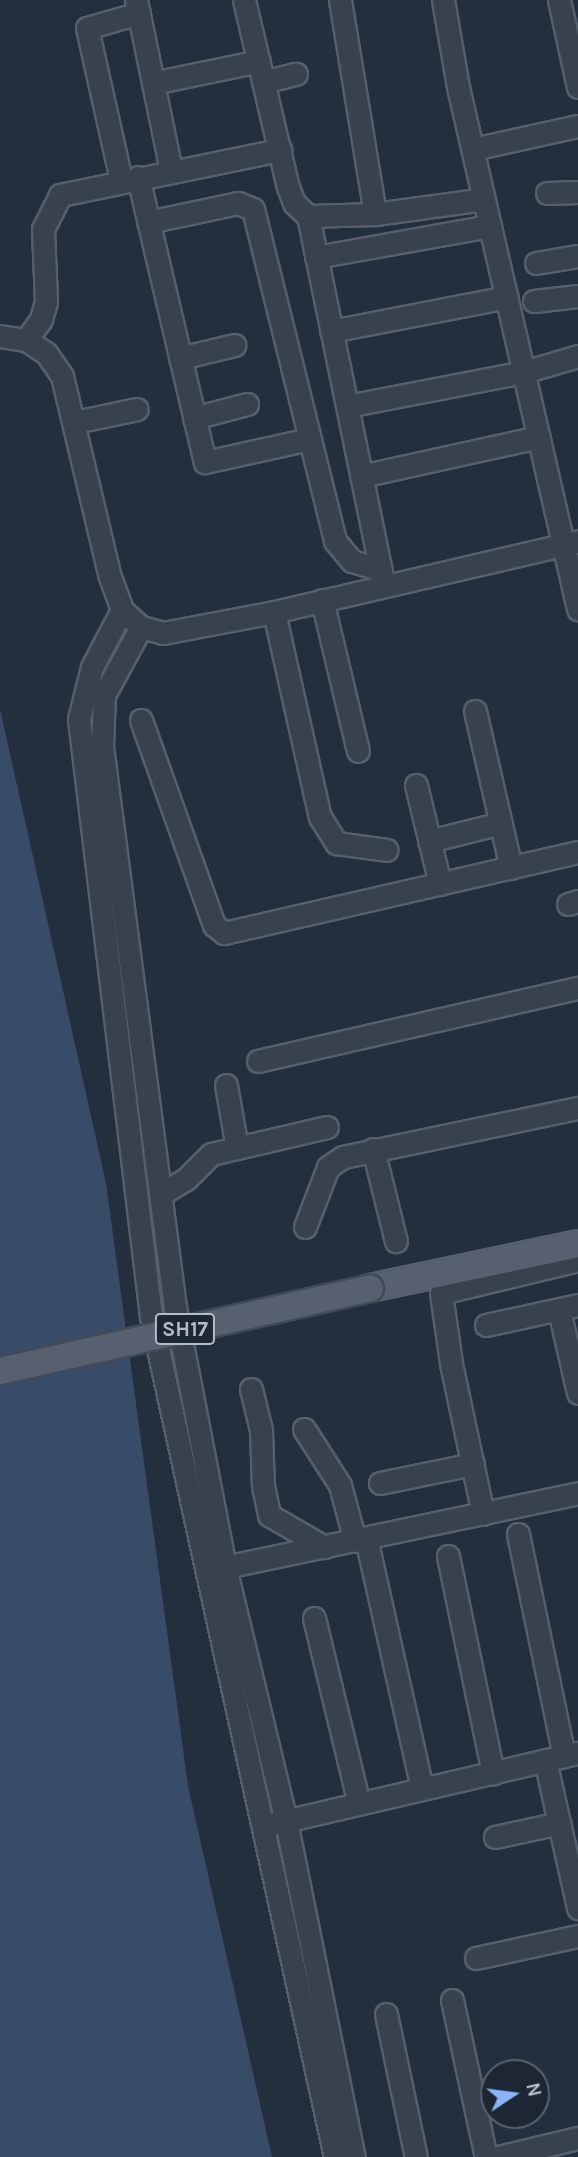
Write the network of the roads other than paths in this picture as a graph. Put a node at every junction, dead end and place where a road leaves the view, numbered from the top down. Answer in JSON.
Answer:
{"nodes":[{"id":1,"x":244,"y":0,"type":"edge"},
{"id":2,"x":340,"y":0,"type":"edge"},
{"id":3,"x":443,"y":0,"type":"edge"},
{"id":4,"x":559,"y":0,"type":"edge"},
{"id":5,"x":138,"y":6,"type":"edge"},
{"id":6,"x":258,"y":61,"type":"junction"},
{"id":7,"x":296,"y":74,"type":"dead end"},
{"id":8,"x":577,"y":81,"type":"edge"},
{"id":9,"x":263,"y":82,"type":"junction"},
{"id":10,"x":153,"y":83,"type":"junction"},
{"id":11,"x":578,"y":126,"type":"edge"},
{"id":12,"x":473,"y":149,"type":"junction"},
{"id":13,"x":279,"y":150,"type":"junction"},
{"id":14,"x":172,"y":171,"type":"junction"},
{"id":15,"x":129,"y":178,"type":"junction"},
{"id":16,"x":578,"y":192,"type":"edge"},
{"id":17,"x":547,"y":193,"type":"dead end"},
{"id":18,"x":484,"y":199,"type":"junction"},
{"id":19,"x":375,"y":214,"type":"junction"},
{"id":20,"x":308,"y":216,"type":"junction"},
{"id":21,"x":148,"y":222,"type":"junction"},
{"id":22,"x":490,"y":226,"type":"junction"},
{"id":23,"x":578,"y":256,"type":"edge"},
{"id":24,"x":316,"y":257,"type":"junction"},
{"id":25,"x":536,"y":263,"type":"dead end"},
{"id":26,"x":578,"y":296,"type":"edge"},
{"id":27,"x":507,"y":297,"type":"junction"},
{"id":28,"x":534,"y":301,"type":"dead end"},
{"id":29,"x":331,"y":331,"type":"junction"},
{"id":30,"x":0,"y":336,"type":"edge"},
{"id":31,"x":26,"y":340,"type":"junction"},
{"id":32,"x":234,"y":345,"type":"dead end"},
{"id":33,"x":578,"y":356,"type":"edge"},
{"id":34,"x":180,"y":358,"type":"junction"},
{"id":35,"x":524,"y":372,"type":"junction"},
{"id":36,"x":247,"y":404,"type":"dead end"},
{"id":37,"x":347,"y":406,"type":"junction"},
{"id":38,"x":137,"y":409,"type":"dead end"},
{"id":39,"x":194,"y":418,"type":"junction"},
{"id":40,"x":75,"y":422,"type":"junction"},
{"id":41,"x":539,"y":437,"type":"junction"},
{"id":42,"x":310,"y":439,"type":"junction"},
{"id":43,"x":361,"y":476,"type":"junction"},
{"id":44,"x":571,"y":543,"type":"edge"},
{"id":45,"x":382,"y":578,"type":"junction"},
{"id":46,"x":322,"y":600,"type":"junction"},
{"id":47,"x":578,"y":609,"type":"edge"},
{"id":48,"x":122,"y":610,"type":"junction"},
{"id":49,"x":274,"y":612,"type":"junction"},
{"id":50,"x":142,"y":627,"type":"junction"},
{"id":51,"x":475,"y":711,"type":"dead end"},
{"id":52,"x":141,"y":720,"type":"dead end"},
{"id":53,"x":358,"y":751,"type":"dead end"},
{"id":54,"x":416,"y":785,"type":"dead end"},
{"id":55,"x":501,"y":823,"type":"junction"},
{"id":56,"x":429,"y":841,"type":"junction"},
{"id":57,"x":387,"y":850,"type":"dead end"},
{"id":58,"x":578,"y":852,"type":"edge"},
{"id":59,"x":511,"y":868,"type":"junction"},
{"id":60,"x":440,"y":884,"type":"junction"},
{"id":61,"x":578,"y":988,"type":"edge"},
{"id":62,"x":258,"y":1061,"type":"dead end"},
{"id":63,"x":226,"y":1085,"type":"dead end"},
{"id":64,"x":578,"y":1108,"type":"edge"},
{"id":65,"x":327,"y":1128,"type":"dead end"},
{"id":66,"x":237,"y":1148,"type":"junction"},
{"id":67,"x":373,"y":1149,"type":"junction"},
{"id":68,"x":160,"y":1194,"type":"junction"},
{"id":69,"x":305,"y":1227,"type":"dead end"},
{"id":70,"x":396,"y":1241,"type":"dead end"},
{"id":71,"x":578,"y":1244,"type":"edge"},
{"id":72,"x":578,"y":1260,"type":"edge"},
{"id":73,"x":568,"y":1307,"type":"edge"},
{"id":74,"x":486,"y":1325,"type":"dead end"},
{"id":75,"x":0,"y":1371,"type":"edge"},
{"id":76,"x":251,"y":1388,"type":"dead end"},
{"id":77,"x":578,"y":1393,"type":"edge"},
{"id":78,"x":304,"y":1429,"type":"dead end"},
{"id":79,"x":473,"y":1464,"type":"junction"},
{"id":80,"x":380,"y":1483,"type":"dead end"},
{"id":81,"x":578,"y":1493,"type":"edge"},
{"id":82,"x":484,"y":1514,"type":"junction"},
{"id":83,"x":518,"y":1534,"type":"dead end"},
{"id":84,"x":360,"y":1539,"type":"junction"},
{"id":85,"x":324,"y":1547,"type":"junction"},
{"id":86,"x":448,"y":1556,"type":"dead end"},
{"id":87,"x":225,"y":1567,"type":"junction"},
{"id":88,"x":314,"y":1618,"type":"dead end"},
{"id":89,"x":562,"y":1756,"type":"edge"},
{"id":90,"x":493,"y":1773,"type":"junction"},
{"id":91,"x":422,"y":1789,"type":"junction"},
{"id":92,"x":359,"y":1804,"type":"junction"},
{"id":93,"x":286,"y":1821,"type":"junction"},
{"id":94,"x":559,"y":1823,"type":"junction"},
{"id":95,"x":263,"y":1826,"type":"junction"},
{"id":96,"x":495,"y":1837,"type":"dead end"},
{"id":97,"x":578,"y":1908,"type":"edge"},
{"id":98,"x":578,"y":1937,"type":"edge"},
{"id":99,"x":476,"y":1958,"type":"dead end"},
{"id":100,"x":452,"y":2000,"type":"dead end"},
{"id":101,"x":386,"y":2014,"type":"dead end"},
{"id":102,"x":578,"y":2138,"type":"edge"},
{"id":103,"x":335,"y":2157,"type":"edge"},
{"id":104,"x":354,"y":2157,"type":"edge"},
{"id":105,"x":416,"y":2157,"type":"edge"},
{"id":106,"x":486,"y":2157,"type":"edge"},
{"id":107,"x":499,"y":2157,"type":"edge"}],
"edges":[{"from":1,"to":6,"type":"street"},
{"from":2,"to":19,"type":"street"},
{"from":3,"to":12,"type":"street"},
{"from":4,"to":8,"type":"street"},
{"from":5,"to":10,"type":"street"},
{"from":5,"to":15,"type":"street"},
{"from":6,"to":9,"type":"street"},
{"from":6,"to":10,"type":"street"},
{"from":7,"to":9,"type":"street"},
{"from":9,"to":13,"type":"street"},
{"from":10,"to":14,"type":"street"},
{"from":11,"to":12,"type":"street"},
{"from":12,"to":18,"type":"street"},
{"from":13,"to":14,"type":"street"},
{"from":13,"to":20,"type":"street"},
{"from":14,"to":15,"type":"street"},
{"from":15,"to":21,"type":"street"},
{"from":15,"to":31,"type":"street"},
{"from":16,"to":17,"type":"street"},
{"from":18,"to":19,"type":"street"},
{"from":18,"to":22,"type":"street"},
{"from":19,"to":20,"type":"street"},
{"from":20,"to":24,"type":"street"},
{"from":21,"to":34,"type":"street"},
{"from":21,"to":42,"type":"street"},
{"from":22,"to":24,"type":"street"},
{"from":22,"to":27,"type":"street"},
{"from":23,"to":25,"type":"street"},
{"from":24,"to":29,"type":"street"},
{"from":26,"to":28,"type":"street"},
{"from":27,"to":29,"type":"street"},
{"from":27,"to":35,"type":"street"},
{"from":29,"to":37,"type":"street"},
{"from":30,"to":31,"type":"street"},
{"from":31,"to":40,"type":"street"},
{"from":32,"to":34,"type":"street"},
{"from":33,"to":35,"type":"street"},
{"from":34,"to":39,"type":"street"},
{"from":35,"to":37,"type":"street"},
{"from":35,"to":41,"type":"street"},
{"from":36,"to":39,"type":"street"},
{"from":37,"to":43,"type":"street"},
{"from":38,"to":40,"type":"street"},
{"from":39,"to":42,"type":"street"},
{"from":40,"to":48,"type":"street"},
{"from":41,"to":43,"type":"street"},
{"from":41,"to":44,"type":"street"},
{"from":42,"to":45,"type":"street"},
{"from":43,"to":45,"type":"street"},
{"from":44,"to":45,"type":"street"},
{"from":44,"to":47,"type":"street"},
{"from":45,"to":46,"type":"street"},
{"from":46,"to":49,"type":"street"},
{"from":46,"to":53,"type":"street"},
{"from":48,"to":50,"type":"street"},
{"from":48,"to":95,"type":"street"},
{"from":49,"to":50,"type":"street"},
{"from":49,"to":57,"type":"street"},
{"from":50,"to":68,"type":"street"},
{"from":51,"to":55,"type":"street"},
{"from":52,"to":60,"type":"street"},
{"from":54,"to":56,"type":"street"},
{"from":55,"to":56,"type":"street"},
{"from":55,"to":59,"type":"street"},
{"from":56,"to":60,"type":"street"},
{"from":58,"to":59,"type":"street"},
{"from":59,"to":60,"type":"street"},
{"from":61,"to":62,"type":"street"},
{"from":63,"to":66,"type":"street"},
{"from":64,"to":67,"type":"street"},
{"from":65,"to":66,"type":"street"},
{"from":66,"to":68,"type":"street"},
{"from":67,"to":69,"type":"street"},
{"from":67,"to":70,"type":"street"},
{"from":68,"to":87,"type":"street"},
{"from":71,"to":75,"type":"main road","number":"SH17","bridge":true},
{"from":72,"to":79,"type":"street"},
{"from":73,"to":74,"type":"street"},
{"from":73,"to":77,"type":"street"},
{"from":76,"to":85,"type":"street"},
{"from":78,"to":84,"type":"street"},
{"from":79,"to":80,"type":"street"},
{"from":79,"to":82,"type":"street"},
{"from":81,"to":82,"type":"street"},
{"from":82,"to":84,"type":"street"},
{"from":83,"to":89,"type":"street"},
{"from":84,"to":85,"type":"street"},
{"from":84,"to":91,"type":"street"},
{"from":85,"to":87,"type":"street"},
{"from":86,"to":90,"type":"street"},
{"from":87,"to":93,"type":"street"},
{"from":88,"to":92,"type":"street"},
{"from":89,"to":90,"type":"street"},
{"from":89,"to":94,"type":"street"},
{"from":90,"to":91,"type":"street"},
{"from":91,"to":92,"type":"street"},
{"from":92,"to":93,"type":"street"},
{"from":93,"to":95,"type":"street"},
{"from":93,"to":104,"type":"street"},
{"from":94,"to":96,"type":"street"},
{"from":94,"to":97,"type":"street"},
{"from":95,"to":103,"type":"street"},
{"from":98,"to":99,"type":"street"},
{"from":100,"to":106,"type":"street"},
{"from":101,"to":105,"type":"street"},
{"from":102,"to":107,"type":"street"}]}
